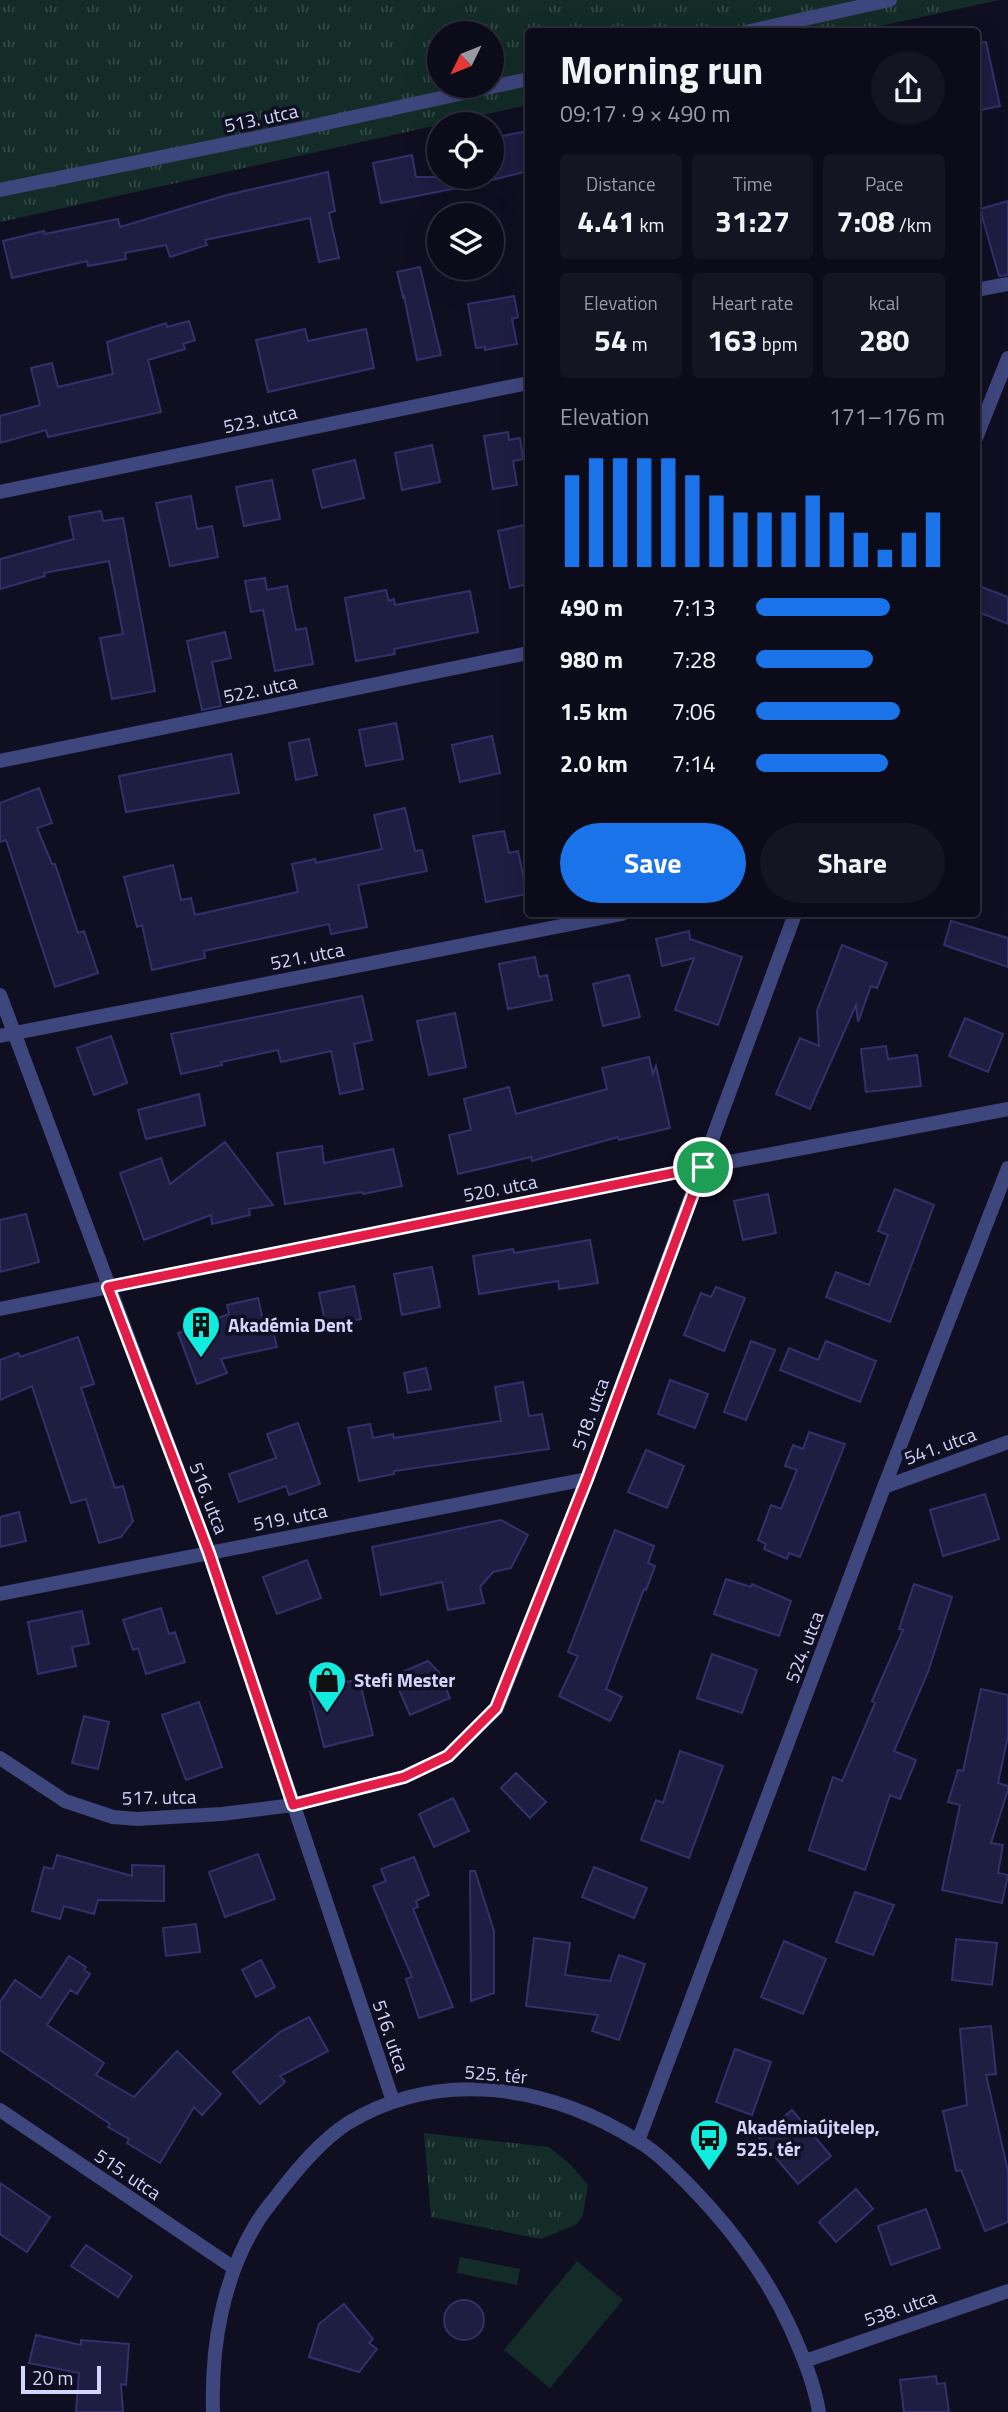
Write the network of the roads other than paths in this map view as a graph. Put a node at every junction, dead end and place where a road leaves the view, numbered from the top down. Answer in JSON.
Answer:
{"nodes":[{"id":1,"x":890,"y":0,"type":"edge"},
{"id":2,"x":764,"y":28,"type":"edge"},
{"id":3,"x":525,"y":80,"type":"edge"},
{"id":4,"x":0,"y":190,"type":"edge"},
{"id":5,"x":1008,"y":284,"type":"edge"},
{"id":6,"x":980,"y":289,"type":"edge"},
{"id":7,"x":1008,"y":358,"type":"edge"},
{"id":8,"x":525,"y":384,"type":"edge"},
{"id":9,"x":980,"y":429,"type":"edge"},
{"id":10,"x":0,"y":492,"type":"edge"},
{"id":11,"x":525,"y":654,"type":"edge"},
{"id":12,"x":0,"y":761,"type":"edge"},
{"id":13,"x":607,"y":917,"type":"edge"},
{"id":14,"x":794,"y":917,"type":"edge"},
{"id":15,"x":0,"y":995,"type":"edge"},
{"id":16,"x":7,"y":1035,"type":"edge"},
{"id":17,"x":1008,"y":1109,"type":"edge"},
{"id":18,"x":703,"y":1167,"type":"junction"},
{"id":19,"x":1008,"y":1168,"type":"edge"},
{"id":20,"x":108,"y":1287,"type":"junction"},
{"id":21,"x":0,"y":1309,"type":"edge"},
{"id":22,"x":1008,"y":1442,"type":"edge"},
{"id":23,"x":587,"y":1479,"type":"junction"},
{"id":24,"x":884,"y":1487,"type":"junction"},
{"id":25,"x":209,"y":1553,"type":"junction"},
{"id":26,"x":0,"y":1594,"type":"edge"},
{"id":27,"x":0,"y":1758,"type":"edge"},
{"id":28,"x":293,"y":1805,"type":"junction"},
{"id":29,"x":393,"y":2101,"type":"junction"},
{"id":30,"x":0,"y":2110,"type":"edge"},
{"id":31,"x":638,"y":2141,"type":"junction"},
{"id":32,"x":234,"y":2269,"type":"junction"},
{"id":33,"x":1008,"y":2291,"type":"edge"},
{"id":34,"x":805,"y":2361,"type":"junction"},
{"id":35,"x":212,"y":2412,"type":"edge"},
{"id":36,"x":819,"y":2412,"type":"edge"}],
"edges":[{"from":1,"to":2,"type":"street"},
{"from":3,"to":4,"type":"street","name":"513. utca"},
{"from":5,"to":6,"type":"street"},
{"from":7,"to":9,"type":"street"},
{"from":8,"to":10,"type":"street","name":"523. utca"},
{"from":11,"to":12,"type":"street","name":"522. utca"},
{"from":13,"to":16,"type":"street","name":"521. utca"},
{"from":14,"to":18,"type":"street","name":"518. utca"},
{"from":15,"to":16,"type":"street","name":"516. utca"},
{"from":16,"to":20,"type":"street","name":"516. utca"},
{"from":17,"to":18,"type":"street","name":"520. utca"},
{"from":18,"to":20,"type":"street","name":"520. utca"},
{"from":18,"to":23,"type":"street","name":"518. utca"},
{"from":19,"to":24,"type":"street","name":"524. utca"},
{"from":20,"to":21,"type":"street","name":"520. utca"},
{"from":20,"to":25,"type":"street","name":"516. utca"},
{"from":22,"to":24,"type":"street","name":"541. utca"},
{"from":23,"to":25,"type":"street","name":"519. utca"},
{"from":23,"to":28,"type":"street","name":"518. utca"},
{"from":24,"to":31,"type":"street","name":"524. utca"},
{"from":25,"to":26,"type":"street","name":"519. utca"},
{"from":25,"to":28,"type":"street","name":"516. utca"},
{"from":27,"to":28,"type":"street","name":"517. utca"},
{"from":28,"to":29,"type":"street","name":"516. utca"},
{"from":29,"to":31,"type":"street","name":"525. tér"},
{"from":29,"to":32,"type":"street","name":"525. tér"},
{"from":30,"to":32,"type":"street","name":"515. utca"},
{"from":31,"to":34,"type":"street","name":"525. tér"},
{"from":32,"to":35,"type":"street","name":"525. tér"},
{"from":33,"to":34,"type":"street","name":"538. utca"},
{"from":34,"to":36,"type":"street","name":"525. tér"}]}
